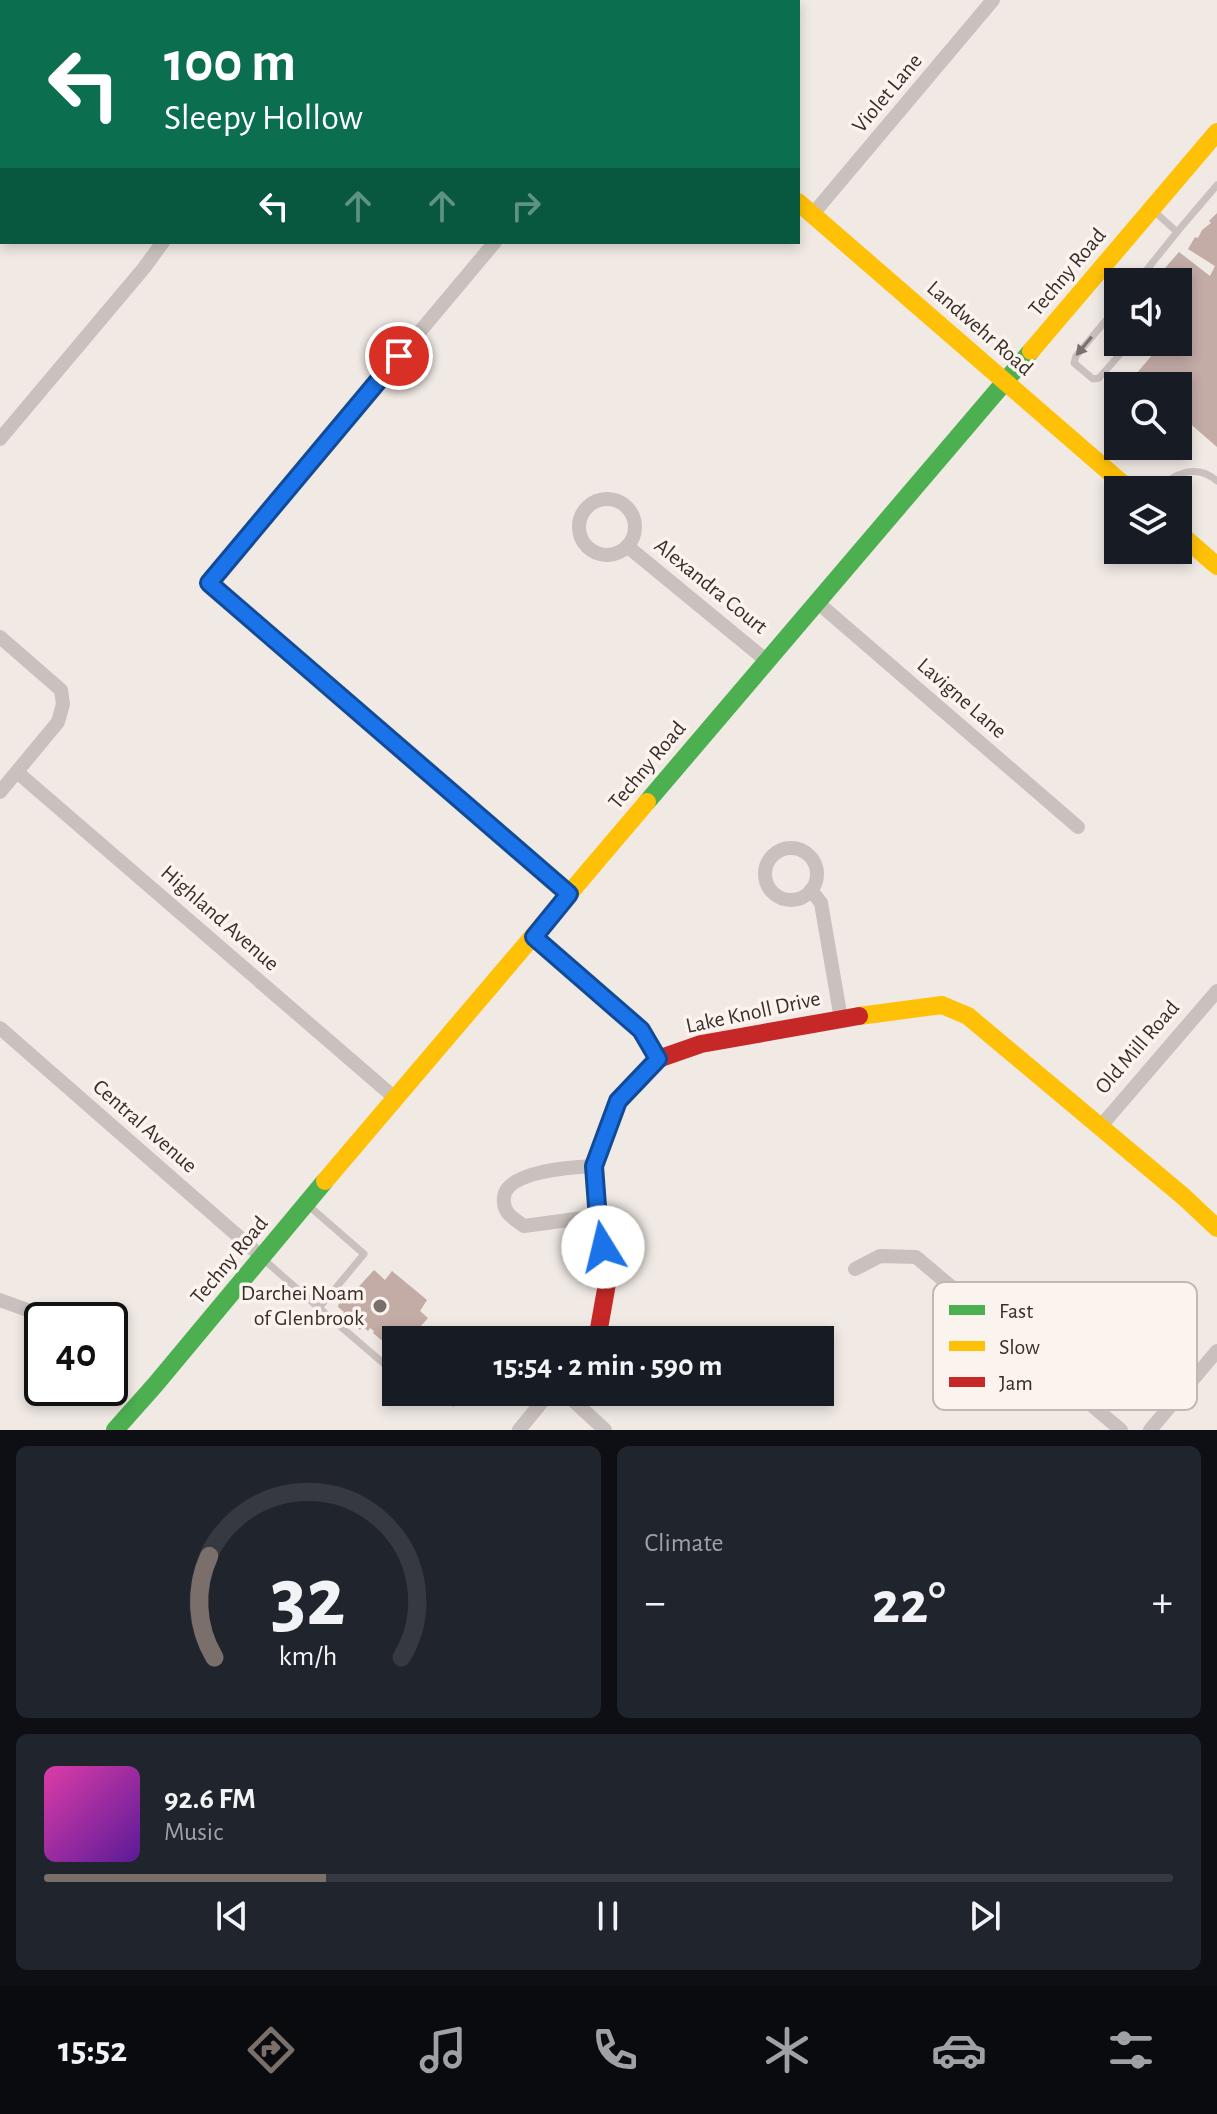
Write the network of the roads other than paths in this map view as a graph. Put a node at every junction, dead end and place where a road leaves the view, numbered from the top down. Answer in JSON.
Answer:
{"nodes":[{"id":1,"x":993,"y":0,"type":"edge"},
{"id":2,"x":1217,"y":132,"type":"edge"},
{"id":3,"x":1217,"y":185,"type":"edge"},
{"id":4,"x":805,"y":208,"type":"edge"},
{"id":5,"x":1152,"y":209,"type":"junction"},
{"id":6,"x":1177,"y":232,"type":"junction"},
{"id":7,"x":162,"y":244,"type":"edge"},
{"id":8,"x":493,"y":244,"type":"edge"},
{"id":9,"x":1148,"y":268,"type":"edge"},
{"id":10,"x":1104,"y":323,"type":"edge"},
{"id":11,"x":1118,"y":356,"type":"edge"},
{"id":12,"x":1006,"y":381,"type":"junction"},
{"id":13,"x":0,"y":439,"type":"edge"},
{"id":14,"x":1114,"y":476,"type":"edge"},
{"id":15,"x":1174,"y":476,"type":"edge"},
{"id":16,"x":1217,"y":481,"type":"edge"},
{"id":17,"x":1192,"y":544,"type":"edge"},
{"id":18,"x":627,"y":546,"type":"junction"},
{"id":19,"x":1217,"y":566,"type":"edge"},
{"id":20,"x":817,"y":602,"type":"junction"},
{"id":21,"x":0,"y":637,"type":"edge"},
{"id":22,"x":767,"y":661,"type":"junction"},
{"id":23,"x":17,"y":772,"type":"junction"},
{"id":24,"x":0,"y":792,"type":"edge"},
{"id":25,"x":1078,"y":827,"type":"dead end"},
{"id":26,"x":811,"y":890,"type":"dead end"},
{"id":27,"x":569,"y":894,"type":"junction"},
{"id":28,"x":534,"y":937,"type":"junction"},
{"id":29,"x":1217,"y":991,"type":"edge"},
{"id":30,"x":841,"y":1019,"type":"junction"},
{"id":31,"x":0,"y":1028,"type":"edge"},
{"id":32,"x":658,"y":1059,"type":"junction"},
{"id":33,"x":395,"y":1098,"type":"junction"},
{"id":34,"x":1100,"y":1127,"type":"junction"},
{"id":35,"x":594,"y":1166,"type":"junction"},
{"id":36,"x":307,"y":1204,"type":"junction"},
{"id":37,"x":598,"y":1216,"type":"junction"},
{"id":38,"x":1217,"y":1228,"type":"edge"},
{"id":39,"x":262,"y":1257,"type":"junction"},
{"id":40,"x":855,"y":1269,"type":"dead end"},
{"id":41,"x":946,"y":1282,"type":"edge"},
{"id":42,"x":0,"y":1300,"type":"edge"},
{"id":43,"x":319,"y":1308,"type":"junction"},
{"id":44,"x":24,"y":1309,"type":"edge"},
{"id":45,"x":599,"y":1326,"type":"edge"},
{"id":46,"x":1217,"y":1351,"type":"edge"},
{"id":47,"x":382,"y":1362,"type":"edge"},
{"id":48,"x":1197,"y":1375,"type":"edge"},
{"id":49,"x":539,"y":1406,"type":"edge"},
{"id":50,"x":579,"y":1406,"type":"edge"},
{"id":51,"x":1097,"y":1410,"type":"edge"},
{"id":52,"x":1167,"y":1410,"type":"edge"},
{"id":53,"x":115,"y":1430,"type":"edge"},
{"id":54,"x":519,"y":1430,"type":"edge"},
{"id":55,"x":605,"y":1430,"type":"edge"},
{"id":56,"x":1121,"y":1430,"type":"edge"},
{"id":57,"x":1150,"y":1430,"type":"edge"}],
"edges":[{"from":1,"to":4,"type":"street","name":"Violet Lane"},
{"from":2,"to":5,"type":"main road","name":"Techny Road"},
{"from":3,"to":6,"type":"lane"},
{"from":4,"to":12,"type":"main road","name":"Landwehr Road"},
{"from":5,"to":6,"type":"lane"},
{"from":5,"to":12,"type":"main road","name":"Techny Road"},
{"from":6,"to":9,"type":"lane"},
{"from":7,"to":13,"type":"street"},
{"from":8,"to":27,"type":"street"},
{"from":10,"to":11,"type":"lane","one_way":true},
{"from":12,"to":14,"type":"main road","name":"Landwehr Road"},
{"from":12,"to":20,"type":"main road","name":"Techny Road"},
{"from":15,"to":16,"type":"lane"},
{"from":17,"to":19,"type":"main road"},
{"from":18,"to":18,"type":"street","name":"Alexandra Court"},
{"from":18,"to":22,"type":"street","name":"Alexandra Court"},
{"from":20,"to":22,"type":"main road","name":"Techny Road"},
{"from":20,"to":25,"type":"street","name":"Lavigne Lane"},
{"from":21,"to":23,"type":"street"},
{"from":22,"to":27,"type":"main road","name":"Techny Road"},
{"from":23,"to":24,"type":"street"},
{"from":23,"to":33,"type":"street","name":"Highland Avenue"},
{"from":26,"to":30,"type":"street","name":"Lake Knoll Drive"},
{"from":27,"to":28,"type":"main road","name":"Techny Road"},
{"from":28,"to":32,"type":"street"},
{"from":28,"to":33,"type":"main road","name":"Techny Road"},
{"from":29,"to":34,"type":"street","name":"Old Mill Road"},
{"from":30,"to":32,"type":"main road","name":"Lake Knoll Drive"},
{"from":30,"to":34,"type":"main road","name":"Lake Knoll Drive"},
{"from":31,"to":39,"type":"street","name":"Central Avenue"},
{"from":32,"to":35,"type":"main road","name":"Lake Knoll Drive"},
{"from":33,"to":36,"type":"main road","name":"Techny Road"},
{"from":34,"to":38,"type":"main road","name":"Old Mill Road"},
{"from":35,"to":37,"type":"main road","name":"Lake Knoll Drive"},
{"from":35,"to":37,"type":"street"},
{"from":36,"to":39,"type":"main road","name":"Techny Road"},
{"from":36,"to":43,"type":"lane"},
{"from":37,"to":45,"type":"main road","name":"Lake Knoll Drive"},
{"from":39,"to":43,"type":"lane"},
{"from":39,"to":53,"type":"main road","name":"Techny Road"},
{"from":40,"to":41,"type":"street"},
{"from":42,"to":44,"type":"street"},
{"from":43,"to":47,"type":"lane"},
{"from":46,"to":48,"type":"street"},
{"from":49,"to":54,"type":"street"},
{"from":50,"to":55,"type":"street"},
{"from":51,"to":56,"type":"street"},
{"from":52,"to":57,"type":"street"}]}
